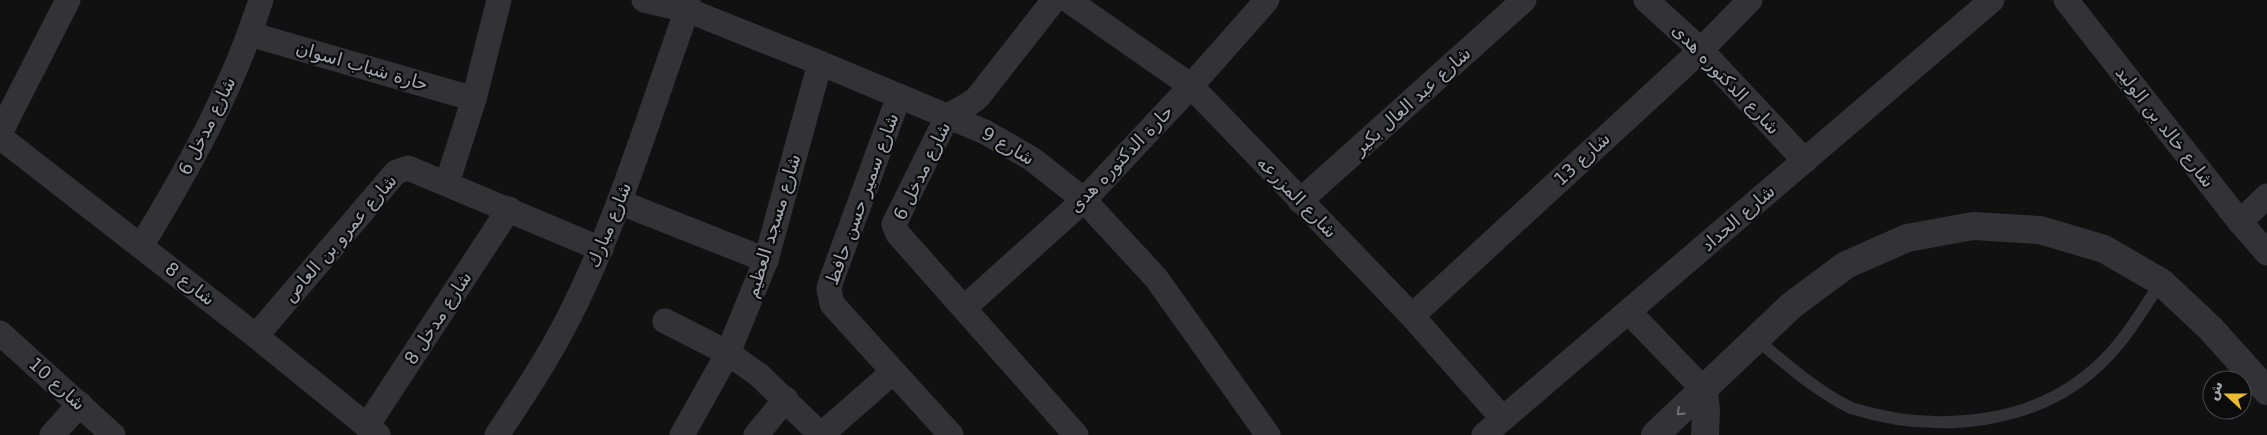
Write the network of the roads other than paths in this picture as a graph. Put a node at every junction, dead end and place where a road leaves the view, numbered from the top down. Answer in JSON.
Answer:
{"nodes":[{"id":1,"x":68,"y":0,"type":"edge"},
{"id":2,"x":261,"y":0,"type":"edge"},
{"id":3,"x":499,"y":0,"type":"edge"},
{"id":4,"x":644,"y":0,"type":"edge"},
{"id":5,"x":1054,"y":0,"type":"edge"},
{"id":6,"x":1068,"y":0,"type":"edge"},
{"id":7,"x":1267,"y":0,"type":"edge"},
{"id":8,"x":1524,"y":0,"type":"edge"},
{"id":9,"x":1646,"y":0,"type":"edge"},
{"id":10,"x":1750,"y":0,"type":"edge"},
{"id":11,"x":1992,"y":0,"type":"edge"},
{"id":12,"x":2066,"y":0,"type":"edge"},
{"id":13,"x":687,"y":5,"type":"edge"},
{"id":14,"x":250,"y":34,"type":"junction"},
{"id":15,"x":1701,"y":50,"type":"junction"},
{"id":16,"x":820,"y":63,"type":"junction"},
{"id":17,"x":1191,"y":86,"type":"junction"},
{"id":18,"x":899,"y":96,"type":"junction"},
{"id":19,"x":474,"y":99,"type":"junction"},
{"id":20,"x":947,"y":117,"type":"junction"},
{"id":21,"x":0,"y":135,"type":"edge"},
{"id":22,"x":1805,"y":161,"type":"junction"},
{"id":23,"x":447,"y":183,"type":"junction"},
{"id":24,"x":2267,"y":196,"type":"edge"},
{"id":25,"x":1084,"y":200,"type":"junction"},
{"id":26,"x":1300,"y":201,"type":"junction"},
{"id":27,"x":618,"y":202,"type":"junction"},
{"id":28,"x":509,"y":209,"type":"junction"},
{"id":29,"x":2240,"y":222,"type":"junction"},
{"id":30,"x":141,"y":246,"type":"junction"},
{"id":31,"x":601,"y":249,"type":"junction"},
{"id":32,"x":2267,"y":253,"type":"edge"},
{"id":33,"x":766,"y":260,"type":"junction"},
{"id":34,"x":2161,"y":282,"type":"junction"},
{"id":35,"x":964,"y":308,"type":"junction"},
{"id":36,"x":1629,"y":312,"type":"junction"},
{"id":37,"x":1412,"y":316,"type":"junction"},
{"id":38,"x":665,"y":321,"type":"dead end"},
{"id":39,"x":0,"y":333,"type":"edge"},
{"id":40,"x":256,"y":336,"type":"junction"},
{"id":41,"x":1756,"y":340,"type":"junction"},
{"id":42,"x":728,"y":353,"type":"junction"},
{"id":43,"x":893,"y":372,"type":"junction"},
{"id":44,"x":1704,"y":390,"type":"junction"},
{"id":45,"x":2267,"y":391,"type":"edge"},
{"id":46,"x":786,"y":399,"type":"junction"},
{"id":47,"x":80,"y":404,"type":"junction"},
{"id":48,"x":1503,"y":419,"type":"junction"},
{"id":49,"x":372,"y":430,"type":"edge"},
{"id":50,"x":52,"y":435,"type":"edge"},
{"id":51,"x":113,"y":435,"type":"edge"},
{"id":52,"x":497,"y":435,"type":"edge"},
{"id":53,"x":682,"y":435,"type":"edge"},
{"id":54,"x":756,"y":435,"type":"edge"},
{"id":55,"x":821,"y":435,"type":"edge"},
{"id":56,"x":951,"y":435,"type":"edge"},
{"id":57,"x":1076,"y":435,"type":"edge"},
{"id":58,"x":1268,"y":435,"type":"edge"},
{"id":59,"x":1484,"y":435,"type":"edge"},
{"id":60,"x":1655,"y":435,"type":"edge"},
{"id":61,"x":1705,"y":435,"type":"edge"}],
"edges":[{"from":1,"to":21,"type":"street"},
{"from":2,"to":14,"type":"street","name":"شارع مدخل 6"},
{"from":3,"to":19,"type":"street"},
{"from":4,"to":13,"type":"street","name":"شارع 9"},
{"from":5,"to":20,"type":"street","name":"شارع مدخل 6"},
{"from":6,"to":17,"type":"street","name":"شارع المزرعه"},
{"from":7,"to":17,"type":"street","name":"حارة الدكتوره هدى"},
{"from":8,"to":26,"type":"street","name":"شارع عبد العال بكير"},
{"from":9,"to":15,"type":"street","name":"شارع الدكتوره هدى"},
{"from":10,"to":15,"type":"street","name":"شارع 13"},
{"from":11,"to":22,"type":"street","name":"شارع الحداد"},
{"from":12,"to":29,"type":"street","name":"شارع خالد بن الوليد"},
{"from":13,"to":16,"type":"street","name":"شارع 9"},
{"from":13,"to":27,"type":"street","name":"شارع مبارك"},
{"from":14,"to":19,"type":"street","name":"حارة شباب اسوان"},
{"from":14,"to":30,"type":"street","name":"شارع مدخل 6"},
{"from":15,"to":22,"type":"street","name":"شارع الدكتوره هدى"},
{"from":15,"to":37,"type":"street","name":"شارع 13"},
{"from":16,"to":18,"type":"street","name":"شارع 9"},
{"from":16,"to":33,"type":"street","name":"شارع مسجد العظيم"},
{"from":17,"to":25,"type":"street","name":"حارة الدكتوره هدى"},
{"from":17,"to":26,"type":"street","name":"شارع المزرعه"},
{"from":18,"to":20,"type":"street","name":"شارع 9"},
{"from":18,"to":43,"type":"street","name":"شارع سمير حسن حافظ"},
{"from":19,"to":23,"type":"street"},
{"from":20,"to":25,"type":"street","name":"شارع 9"},
{"from":20,"to":35,"type":"street","name":"شارع مدخل 6"},
{"from":21,"to":30,"type":"street","name":"شارع 8"},
{"from":22,"to":36,"type":"street","name":"شارع الحداد"},
{"from":23,"to":28,"type":"street","name":"شارع عمرو بن العاص"},
{"from":23,"to":40,"type":"street","name":"شارع عمرو بن العاص"},
{"from":24,"to":29,"type":"street"},
{"from":25,"to":35,"type":"street","name":"حارة الدكتوره هدى"},
{"from":25,"to":58,"type":"street","name":"شارع 9"},
{"from":26,"to":37,"type":"street","name":"شارع المزرعه"},
{"from":27,"to":31,"type":"street","name":"شارع مبارك"},
{"from":27,"to":33,"type":"street"},
{"from":28,"to":31,"type":"street","name":"شارع عمرو بن العاص"},
{"from":28,"to":49,"type":"street","name":"شارع مدخل 8"},
{"from":29,"to":32,"type":"street","name":"شارع خالد بن الوليد"},
{"from":30,"to":40,"type":"street","name":"شارع 8"},
{"from":31,"to":52,"type":"street","name":"شارع مبارك"},
{"from":33,"to":42,"type":"street","name":"شارع مسجد العظيم"},
{"from":34,"to":41,"type":"street"},
{"from":34,"to":41,"type":"lane"},
{"from":34,"to":45,"type":"street"},
{"from":35,"to":57,"type":"street","name":"شارع مدخل 6"},
{"from":36,"to":44,"type":"street"},
{"from":36,"to":48,"type":"street","name":"شارع الحداد"},
{"from":37,"to":48,"type":"street","name":"شارع المزرعه"},
{"from":38,"to":42,"type":"street"},
{"from":39,"to":47,"type":"street","name":"شارع 10"},
{"from":40,"to":49,"type":"street","name":"شارع 8"},
{"from":41,"to":44,"type":"street"},
{"from":42,"to":46,"type":"street"},
{"from":42,"to":53,"type":"street","name":"شارع مسجد العظيم"},
{"from":43,"to":55,"type":"street"},
{"from":43,"to":56,"type":"street","name":"شارع سمير حسن حافظ"},
{"from":44,"to":60,"type":"street","one_way":true},
{"from":44,"to":61,"type":"street"},
{"from":46,"to":54,"type":"street"},
{"from":46,"to":55,"type":"street"},
{"from":47,"to":50,"type":"street"},
{"from":47,"to":51,"type":"street","name":"شارع 10"},
{"from":48,"to":59,"type":"street","name":"شارع الحداد"}]}
